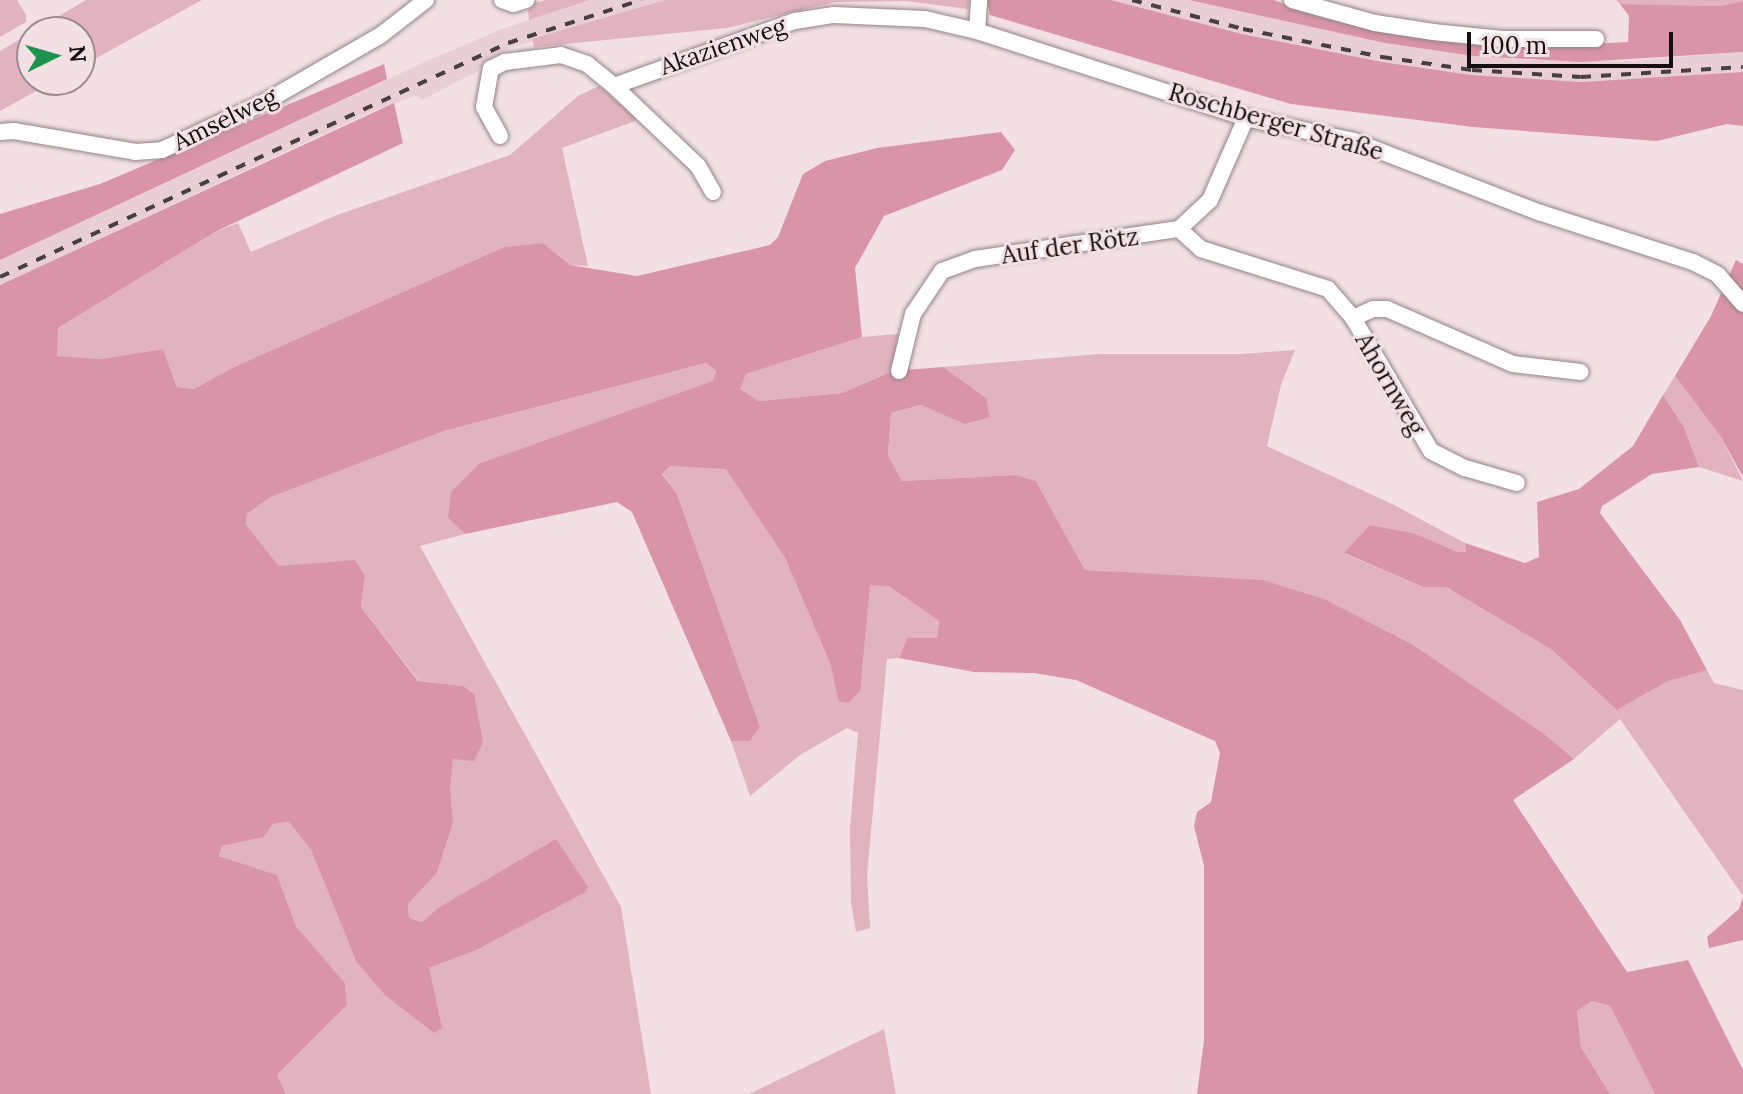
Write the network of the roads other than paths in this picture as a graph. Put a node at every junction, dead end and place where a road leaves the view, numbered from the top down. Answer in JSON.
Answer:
{"nodes":[{"id":1,"x":426,"y":0,"type":"edge"},
{"id":2,"x":526,"y":0,"type":"edge"},
{"id":3,"x":1292,"y":0,"type":"edge"},
{"id":4,"x":504,"y":1,"type":"edge"},
{"id":5,"x":979,"y":6,"type":"edge"},
{"id":6,"x":977,"y":31,"type":"junction"},
{"id":7,"x":1596,"y":39,"type":"dead end"},
{"id":8,"x":614,"y":86,"type":"junction"},
{"id":9,"x":1246,"y":118,"type":"junction"},
{"id":10,"x":0,"y":132,"type":"edge"},
{"id":11,"x":500,"y":136,"type":"dead end"},
{"id":12,"x":713,"y":192,"type":"dead end"},
{"id":13,"x":1179,"y":229,"type":"junction"},
{"id":14,"x":1743,"y":304,"type":"edge"},
{"id":15,"x":1353,"y":318,"type":"junction"},
{"id":16,"x":899,"y":371,"type":"dead end"},
{"id":17,"x":1581,"y":372,"type":"dead end"},
{"id":18,"x":1517,"y":483,"type":"dead end"}],
"edges":[{"from":1,"to":10,"type":"street","name":"Amselweg"},
{"from":2,"to":4,"type":"street"},
{"from":3,"to":7,"type":"street"},
{"from":5,"to":6,"type":"street"},
{"from":6,"to":8,"type":"street","name":"Akazienweg"},
{"from":6,"to":9,"type":"street","name":"Roschberger Straße"},
{"from":8,"to":11,"type":"street"},
{"from":8,"to":12,"type":"street"},
{"from":9,"to":13,"type":"street"},
{"from":9,"to":14,"type":"street","name":"Roschberger Straße"},
{"from":13,"to":15,"type":"street","name":"Ahornweg"},
{"from":13,"to":16,"type":"street","name":"Auf der Rötz"},
{"from":15,"to":17,"type":"street","name":"Ahornweg"},
{"from":15,"to":18,"type":"street","name":"Ahornweg"}]}
